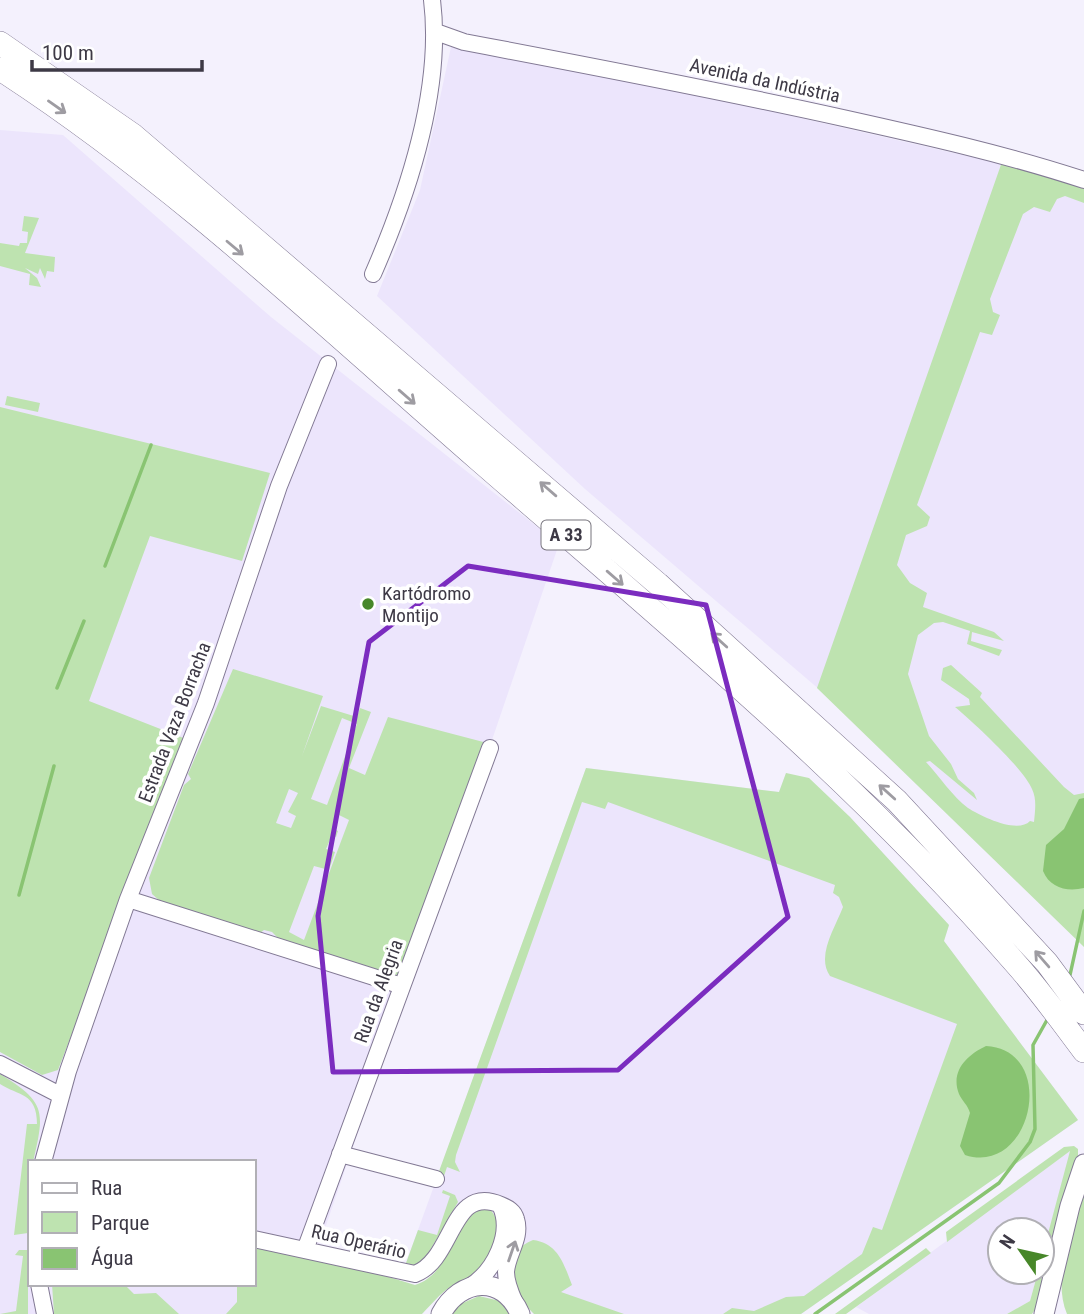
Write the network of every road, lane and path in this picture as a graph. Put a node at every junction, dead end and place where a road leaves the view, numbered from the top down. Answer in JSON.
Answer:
{"nodes":[{"id":1,"x":432,"y":0,"type":"edge"},
{"id":2,"x":436,"y":32,"type":"junction"},
{"id":3,"x":0,"y":43,"type":"edge"},
{"id":4,"x":0,"y":69,"type":"edge"},
{"id":5,"x":1084,"y":180,"type":"edge"},
{"id":6,"x":373,"y":274,"type":"dead end"},
{"id":7,"x":328,"y":364,"type":"dead end"},
{"id":8,"x":490,"y":748,"type":"dead end"},
{"id":9,"x":128,"y":900,"type":"junction"},
{"id":10,"x":402,"y":986,"type":"junction"},
{"id":11,"x":1084,"y":1013,"type":"edge"},
{"id":12,"x":1084,"y":1051,"type":"edge"},
{"id":13,"x":0,"y":1064,"type":"edge"},
{"id":14,"x":60,"y":1095,"type":"junction"},
{"id":15,"x":340,"y":1154,"type":"junction"},
{"id":16,"x":44,"y":1160,"type":"edge"},
{"id":17,"x":1084,"y":1164,"type":"edge"},
{"id":18,"x":436,"y":1180,"type":"dead end"},
{"id":19,"x":500,"y":1205,"type":"junction"},
{"id":20,"x":256,"y":1239,"type":"edge"},
{"id":21,"x":305,"y":1250,"type":"junction"},
{"id":22,"x":39,"y":1286,"type":"edge"},
{"id":23,"x":39,"y":1286,"type":"edge"},
{"id":24,"x":469,"y":1287,"type":"junction"},
{"id":25,"x":518,"y":1309,"type":"edge"},
{"id":26,"x":1052,"y":1311,"type":"edge"},
{"id":27,"x":36,"y":1314,"type":"edge"},
{"id":28,"x":45,"y":1314,"type":"edge"},
{"id":29,"x":441,"y":1314,"type":"edge"}],
"edges":[{"from":1,"to":2,"type":"street"},
{"from":2,"to":5,"type":"street","name":"Avenida da Indústria"},
{"from":2,"to":6,"type":"street"},
{"from":11,"to":3,"type":"highway","number":"A 33","one_way":true},
{"from":4,"to":12,"type":"highway","number":"A 33","one_way":true},
{"from":7,"to":9,"type":"street","name":"Estrada Vaza Borracha"},
{"from":8,"to":10,"type":"street","name":"Rua da Alegria"},
{"from":9,"to":10,"type":"street"},
{"from":9,"to":14,"type":"street","name":"Estrada Vaza Borracha"},
{"from":10,"to":15,"type":"street","name":"Rua da Alegria"},
{"from":13,"to":14,"type":"street"},
{"from":14,"to":16,"type":"street","name":"Estrada Vaza Borracha"},
{"from":15,"to":18,"type":"street"},
{"from":15,"to":21,"type":"street","name":"Rua da Alegria"},
{"from":17,"to":26,"type":"main road"},
{"from":19,"to":21,"type":"street","name":"Rua Operário"},
{"from":19,"to":24,"type":"street"},
{"from":25,"to":19,"type":"street","one_way":true},
{"from":20,"to":21,"type":"street","name":"Rua Operário"},
{"from":22,"to":27,"type":"street"},
{"from":23,"to":28,"type":"street"},
{"from":24,"to":25,"type":"main road"},
{"from":24,"to":29,"type":"main road"}]}
